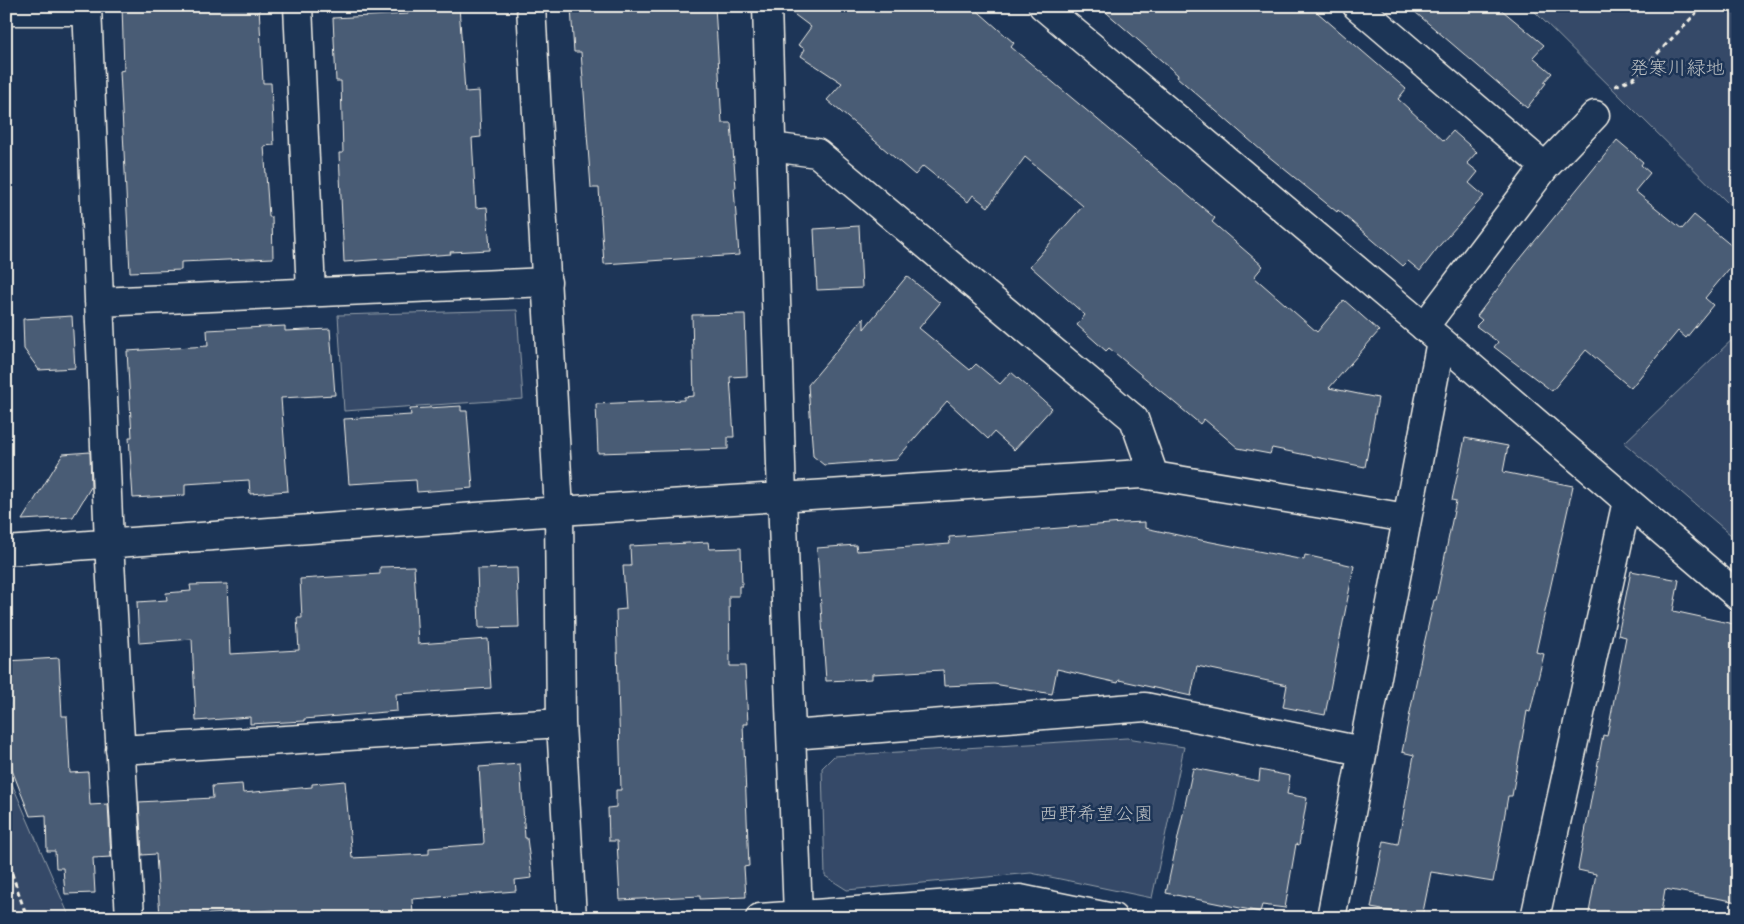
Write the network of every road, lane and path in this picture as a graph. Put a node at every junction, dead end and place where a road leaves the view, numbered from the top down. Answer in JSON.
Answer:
{"nodes":[{"id":1,"x":298,"y":6,"type":"edge"},
{"id":2,"x":531,"y":6,"type":"edge"},
{"id":3,"x":767,"y":6,"type":"edge"},
{"id":4,"x":1043,"y":6,"type":"edge"},
{"id":5,"x":1356,"y":6,"type":"edge"},
{"id":6,"x":1703,"y":6,"type":"edge"},
{"id":7,"x":87,"y":9,"type":"edge"},
{"id":8,"x":6,"y":11,"type":"edge"},
{"id":9,"x":1609,"y":89,"type":"dead end"},
{"id":10,"x":1595,"y":115,"type":"dead end"},
{"id":11,"x":771,"y":147,"type":"junction"},
{"id":12,"x":1545,"y":167,"type":"junction"},
{"id":13,"x":547,"y":282,"type":"junction"},
{"id":14,"x":310,"y":292,"type":"junction"},
{"id":15,"x":99,"y":302,"type":"junction"},
{"id":16,"x":1433,"y":334,"type":"junction"},
{"id":17,"x":1154,"y":476,"type":"junction"},
{"id":18,"x":782,"y":497,"type":"junction"},
{"id":19,"x":1627,"y":501,"type":"junction"},
{"id":20,"x":559,"y":511,"type":"junction"},
{"id":21,"x":1407,"y":518,"type":"junction"},
{"id":22,"x":109,"y":543,"type":"junction"},
{"id":23,"x":6,"y":551,"type":"edge"},
{"id":24,"x":1738,"y":596,"type":"edge"},
{"id":25,"x":561,"y":723,"type":"junction"},
{"id":26,"x":792,"y":735,"type":"junction"},
{"id":27,"x":120,"y":750,"type":"junction"},
{"id":28,"x":1362,"y":751,"type":"junction"},
{"id":29,"x":6,"y":856,"type":"edge"},
{"id":30,"x":798,"y":915,"type":"junction"},
{"id":31,"x":27,"y":918,"type":"edge"},
{"id":32,"x":130,"y":918,"type":"edge"},
{"id":33,"x":572,"y":918,"type":"edge"},
{"id":34,"x":760,"y":918,"type":"edge"},
{"id":35,"x":1113,"y":918,"type":"edge"},
{"id":36,"x":1331,"y":918,"type":"edge"},
{"id":37,"x":1536,"y":918,"type":"edge"}],
"edges":[{"from":1,"to":14,"type":"street"},
{"from":2,"to":13,"type":"street"},
{"from":3,"to":11,"type":"street"},
{"from":4,"to":16,"type":"street"},
{"from":5,"to":12,"type":"street"},
{"from":6,"to":9,"type":"path"},
{"from":7,"to":8,"type":"street"},
{"from":7,"to":15,"type":"street"},
{"from":10,"to":12,"type":"street"},
{"from":11,"to":17,"type":"street"},
{"from":11,"to":18,"type":"street"},
{"from":12,"to":16,"type":"street"},
{"from":13,"to":14,"type":"street"},
{"from":13,"to":20,"type":"street"},
{"from":14,"to":15,"type":"street"},
{"from":15,"to":22,"type":"street"},
{"from":16,"to":19,"type":"street"},
{"from":16,"to":21,"type":"street"},
{"from":17,"to":18,"type":"street"},
{"from":17,"to":21,"type":"street"},
{"from":18,"to":20,"type":"street"},
{"from":18,"to":26,"type":"street"},
{"from":19,"to":24,"type":"street"},
{"from":19,"to":37,"type":"street"},
{"from":20,"to":22,"type":"street"},
{"from":20,"to":25,"type":"street"},
{"from":21,"to":28,"type":"street"},
{"from":22,"to":23,"type":"street"},
{"from":22,"to":27,"type":"street"},
{"from":25,"to":27,"type":"street"},
{"from":25,"to":33,"type":"street"},
{"from":26,"to":28,"type":"street"},
{"from":26,"to":30,"type":"street"},
{"from":27,"to":32,"type":"street"},
{"from":28,"to":36,"type":"street"},
{"from":29,"to":31,"type":"path"},
{"from":30,"to":34,"type":"street"},
{"from":30,"to":35,"type":"street"}]}
